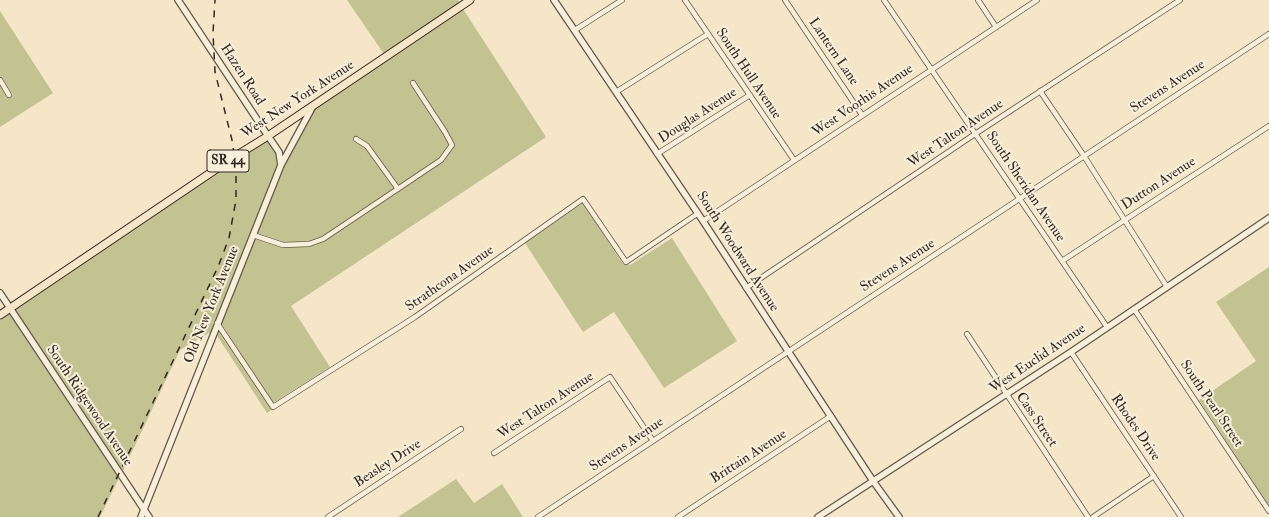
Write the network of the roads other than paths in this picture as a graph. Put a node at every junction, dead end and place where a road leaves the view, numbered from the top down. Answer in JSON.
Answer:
{"nodes":[{"id":1,"x":178,"y":0,"type":"edge"},
{"id":2,"x":470,"y":0,"type":"edge"},
{"id":3,"x":554,"y":0,"type":"edge"},
{"id":4,"x":622,"y":0,"type":"edge"},
{"id":5,"x":685,"y":0,"type":"edge"},
{"id":6,"x":785,"y":0,"type":"edge"},
{"id":7,"x":884,"y":0,"type":"edge"},
{"id":8,"x":978,"y":0,"type":"edge"},
{"id":9,"x":1037,"y":0,"type":"edge"},
{"id":10,"x":1180,"y":0,"type":"edge"},
{"id":11,"x":996,"y":27,"type":"junction"},
{"id":12,"x":575,"y":30,"type":"junction"},
{"id":13,"x":708,"y":34,"type":"junction"},
{"id":14,"x":1269,"y":34,"type":"edge"},
{"id":15,"x":931,"y":70,"type":"junction"},
{"id":16,"x":0,"y":80,"type":"edge"},
{"id":17,"x":414,"y":83,"type":"dead end"},
{"id":18,"x":1040,"y":91,"type":"junction"},
{"id":19,"x":616,"y":92,"type":"junction"},
{"id":20,"x":9,"y":95,"type":"dead end"},
{"id":21,"x":750,"y":95,"type":"junction"},
{"id":22,"x":313,"y":106,"type":"junction"},
{"id":23,"x":862,"y":115,"type":"junction"},
{"id":24,"x":1269,"y":126,"type":"edge"},
{"id":25,"x":975,"y":134,"type":"junction"},
{"id":26,"x":268,"y":136,"type":"junction"},
{"id":27,"x":356,"y":139,"type":"dead end"},
{"id":28,"x":658,"y":154,"type":"junction"},
{"id":29,"x":1084,"y":156,"type":"junction"},
{"id":30,"x":794,"y":160,"type":"junction"},
{"id":31,"x":281,"y":165,"type":"junction"},
{"id":32,"x":398,"y":190,"type":"junction"},
{"id":33,"x":1019,"y":199,"type":"junction"},
{"id":34,"x":697,"y":214,"type":"junction"},
{"id":35,"x":1269,"y":218,"type":"edge"},
{"id":36,"x":1124,"y":220,"type":"junction"},
{"id":37,"x":702,"y":221,"type":"junction"},
{"id":38,"x":253,"y":235,"type":"junction"},
{"id":39,"x":1062,"y":261,"type":"junction"},
{"id":40,"x":1167,"y":287,"type":"junction"},
{"id":41,"x":746,"y":288,"type":"junction"},
{"id":42,"x":0,"y":293,"type":"edge"},
{"id":43,"x":10,"y":308,"type":"junction"},
{"id":44,"x":1134,"y":309,"type":"junction"},
{"id":45,"x":0,"y":315,"type":"edge"},
{"id":46,"x":218,"y":323,"type":"junction"},
{"id":47,"x":1107,"y":328,"type":"junction"},
{"id":48,"x":967,"y":334,"type":"dead end"},
{"id":49,"x":788,"y":351,"type":"junction"},
{"id":50,"x":1071,"y":352,"type":"junction"},
{"id":51,"x":1006,"y":395,"type":"junction"},
{"id":52,"x":831,"y":416,"type":"junction"},
{"id":53,"x":461,"y":429,"type":"dead end"},
{"id":54,"x":653,"y":441,"type":"junction"},
{"id":55,"x":494,"y":453,"type":"dead end"},
{"id":56,"x":1154,"y":476,"type":"junction"},
{"id":57,"x":873,"y":481,"type":"junction"},
{"id":58,"x":144,"y":509,"type":"junction"},
{"id":59,"x":1269,"y":511,"type":"edge"},
{"id":60,"x":140,"y":517,"type":"edge"},
{"id":61,"x":149,"y":517,"type":"edge"},
{"id":62,"x":328,"y":517,"type":"edge"},
{"id":63,"x":538,"y":517,"type":"edge"},
{"id":64,"x":678,"y":517,"type":"edge"},
{"id":65,"x":818,"y":517,"type":"edge"},
{"id":66,"x":899,"y":517,"type":"edge"},
{"id":67,"x":1088,"y":517,"type":"edge"},
{"id":68,"x":1093,"y":517,"type":"edge"},
{"id":69,"x":1181,"y":517,"type":"edge"}],
"edges":[{"from":1,"to":26,"type":"street","name":"Hazen Road"},
{"from":2,"to":22,"type":"main road","name":"West New York Avenue","number":"SR 44"},
{"from":3,"to":12,"type":"street","name":"South Woodward Avenue"},
{"from":4,"to":12,"type":"street"},
{"from":5,"to":13,"type":"street","name":"South Hull Avenue"},
{"from":6,"to":23,"type":"street","name":"Lantern Lane"},
{"from":7,"to":15,"type":"street","name":"South Sheridan Avenue"},
{"from":8,"to":11,"type":"street"},
{"from":9,"to":11,"type":"street","name":"West Voorhis Avenue"},
{"from":10,"to":18,"type":"street","name":"West Talton Avenue"},
{"from":11,"to":15,"type":"street","name":"West Voorhis Avenue"},
{"from":12,"to":19,"type":"street","name":"South Woodward Avenue"},
{"from":13,"to":19,"type":"street"},
{"from":13,"to":21,"type":"street","name":"South Hull Avenue"},
{"from":14,"to":29,"type":"street","name":"Stevens Avenue"},
{"from":15,"to":23,"type":"street","name":"West Voorhis Avenue"},
{"from":15,"to":25,"type":"street","name":"South Sheridan Avenue"},
{"from":16,"to":20,"type":"street"},
{"from":17,"to":32,"type":"street"},
{"from":18,"to":25,"type":"street","name":"West Talton Avenue"},
{"from":18,"to":29,"type":"street"},
{"from":19,"to":28,"type":"street","name":"South Woodward Avenue"},
{"from":21,"to":28,"type":"street","name":"Douglas Avenue"},
{"from":21,"to":30,"type":"street","name":"South Hull Avenue"},
{"from":22,"to":26,"type":"main road","name":"West New York Avenue","number":"SR 44"},
{"from":22,"to":31,"type":"street","name":"Old New York Avenue"},
{"from":23,"to":30,"type":"street","name":"West Voorhis Avenue"},
{"from":24,"to":36,"type":"street","name":"Dutton Avenue"},
{"from":25,"to":33,"type":"street","name":"South Sheridan Avenue"},
{"from":25,"to":41,"type":"street","name":"West Talton Avenue"},
{"from":26,"to":31,"type":"street","name":"Hazen Road"},
{"from":26,"to":43,"type":"main road","name":"West New York Avenue","number":"SR 44"},
{"from":27,"to":32,"type":"street"},
{"from":28,"to":34,"type":"street","name":"South Woodward Avenue"},
{"from":29,"to":33,"type":"street","name":"Stevens Avenue"},
{"from":29,"to":36,"type":"street"},
{"from":30,"to":37,"type":"street","name":"West Voorhis Avenue"},
{"from":31,"to":38,"type":"street","name":"Old New York Avenue"},
{"from":32,"to":38,"type":"street"},
{"from":33,"to":39,"type":"street","name":"South Sheridan Avenue"},
{"from":33,"to":49,"type":"street","name":"Stevens Avenue"},
{"from":34,"to":37,"type":"street","name":"South Woodward Avenue"},
{"from":34,"to":46,"type":"street","name":"Strathcona Avenue"},
{"from":35,"to":40,"type":"street","name":"West Euclid Avenue"},
{"from":36,"to":39,"type":"street","name":"Dutton Avenue"},
{"from":36,"to":40,"type":"street"},
{"from":37,"to":41,"type":"street","name":"South Woodward Avenue"},
{"from":38,"to":46,"type":"street","name":"Old New York Avenue"},
{"from":39,"to":47,"type":"street","name":"South Sheridan Avenue"},
{"from":40,"to":44,"type":"street","name":"West Euclid Avenue"},
{"from":41,"to":49,"type":"street","name":"South Woodward Avenue"},
{"from":42,"to":43,"type":"street","name":"South Ridgewood Avenue"},
{"from":43,"to":45,"type":"main road","name":"West New York Avenue","number":"SR 44"},
{"from":43,"to":58,"type":"street","name":"South Ridgewood Avenue"},
{"from":44,"to":47,"type":"street","name":"West Euclid Avenue"},
{"from":44,"to":59,"type":"street","name":"South Pearl Street"},
{"from":46,"to":58,"type":"street","name":"Old New York Avenue"},
{"from":47,"to":50,"type":"street","name":"West Euclid Avenue"},
{"from":48,"to":51,"type":"street","name":"Cass Street"},
{"from":49,"to":52,"type":"street","name":"South Woodward Avenue"},
{"from":49,"to":54,"type":"street","name":"Stevens Avenue"},
{"from":50,"to":51,"type":"street","name":"West Euclid Avenue"},
{"from":50,"to":56,"type":"street","name":"Rhodes Drive"},
{"from":51,"to":57,"type":"street","name":"West Euclid Avenue"},
{"from":51,"to":67,"type":"street","name":"Cass Street"},
{"from":52,"to":57,"type":"street","name":"South Woodward Avenue"},
{"from":52,"to":64,"type":"street","name":"Brittain Avenue"},
{"from":53,"to":62,"type":"street","name":"Beasley Drive"},
{"from":54,"to":55,"type":"street","name":"West Talton Avenue"},
{"from":54,"to":63,"type":"street","name":"Stevens Avenue"},
{"from":56,"to":68,"type":"street"},
{"from":56,"to":69,"type":"street","name":"Rhodes Drive"},
{"from":57,"to":65,"type":"street","name":"West Euclid Avenue"},
{"from":57,"to":66,"type":"street","name":"South Woodward Avenue"},
{"from":58,"to":60,"type":"street","name":"Old New York Avenue"},
{"from":58,"to":61,"type":"street","name":"South Ridgewood Avenue"}]}
